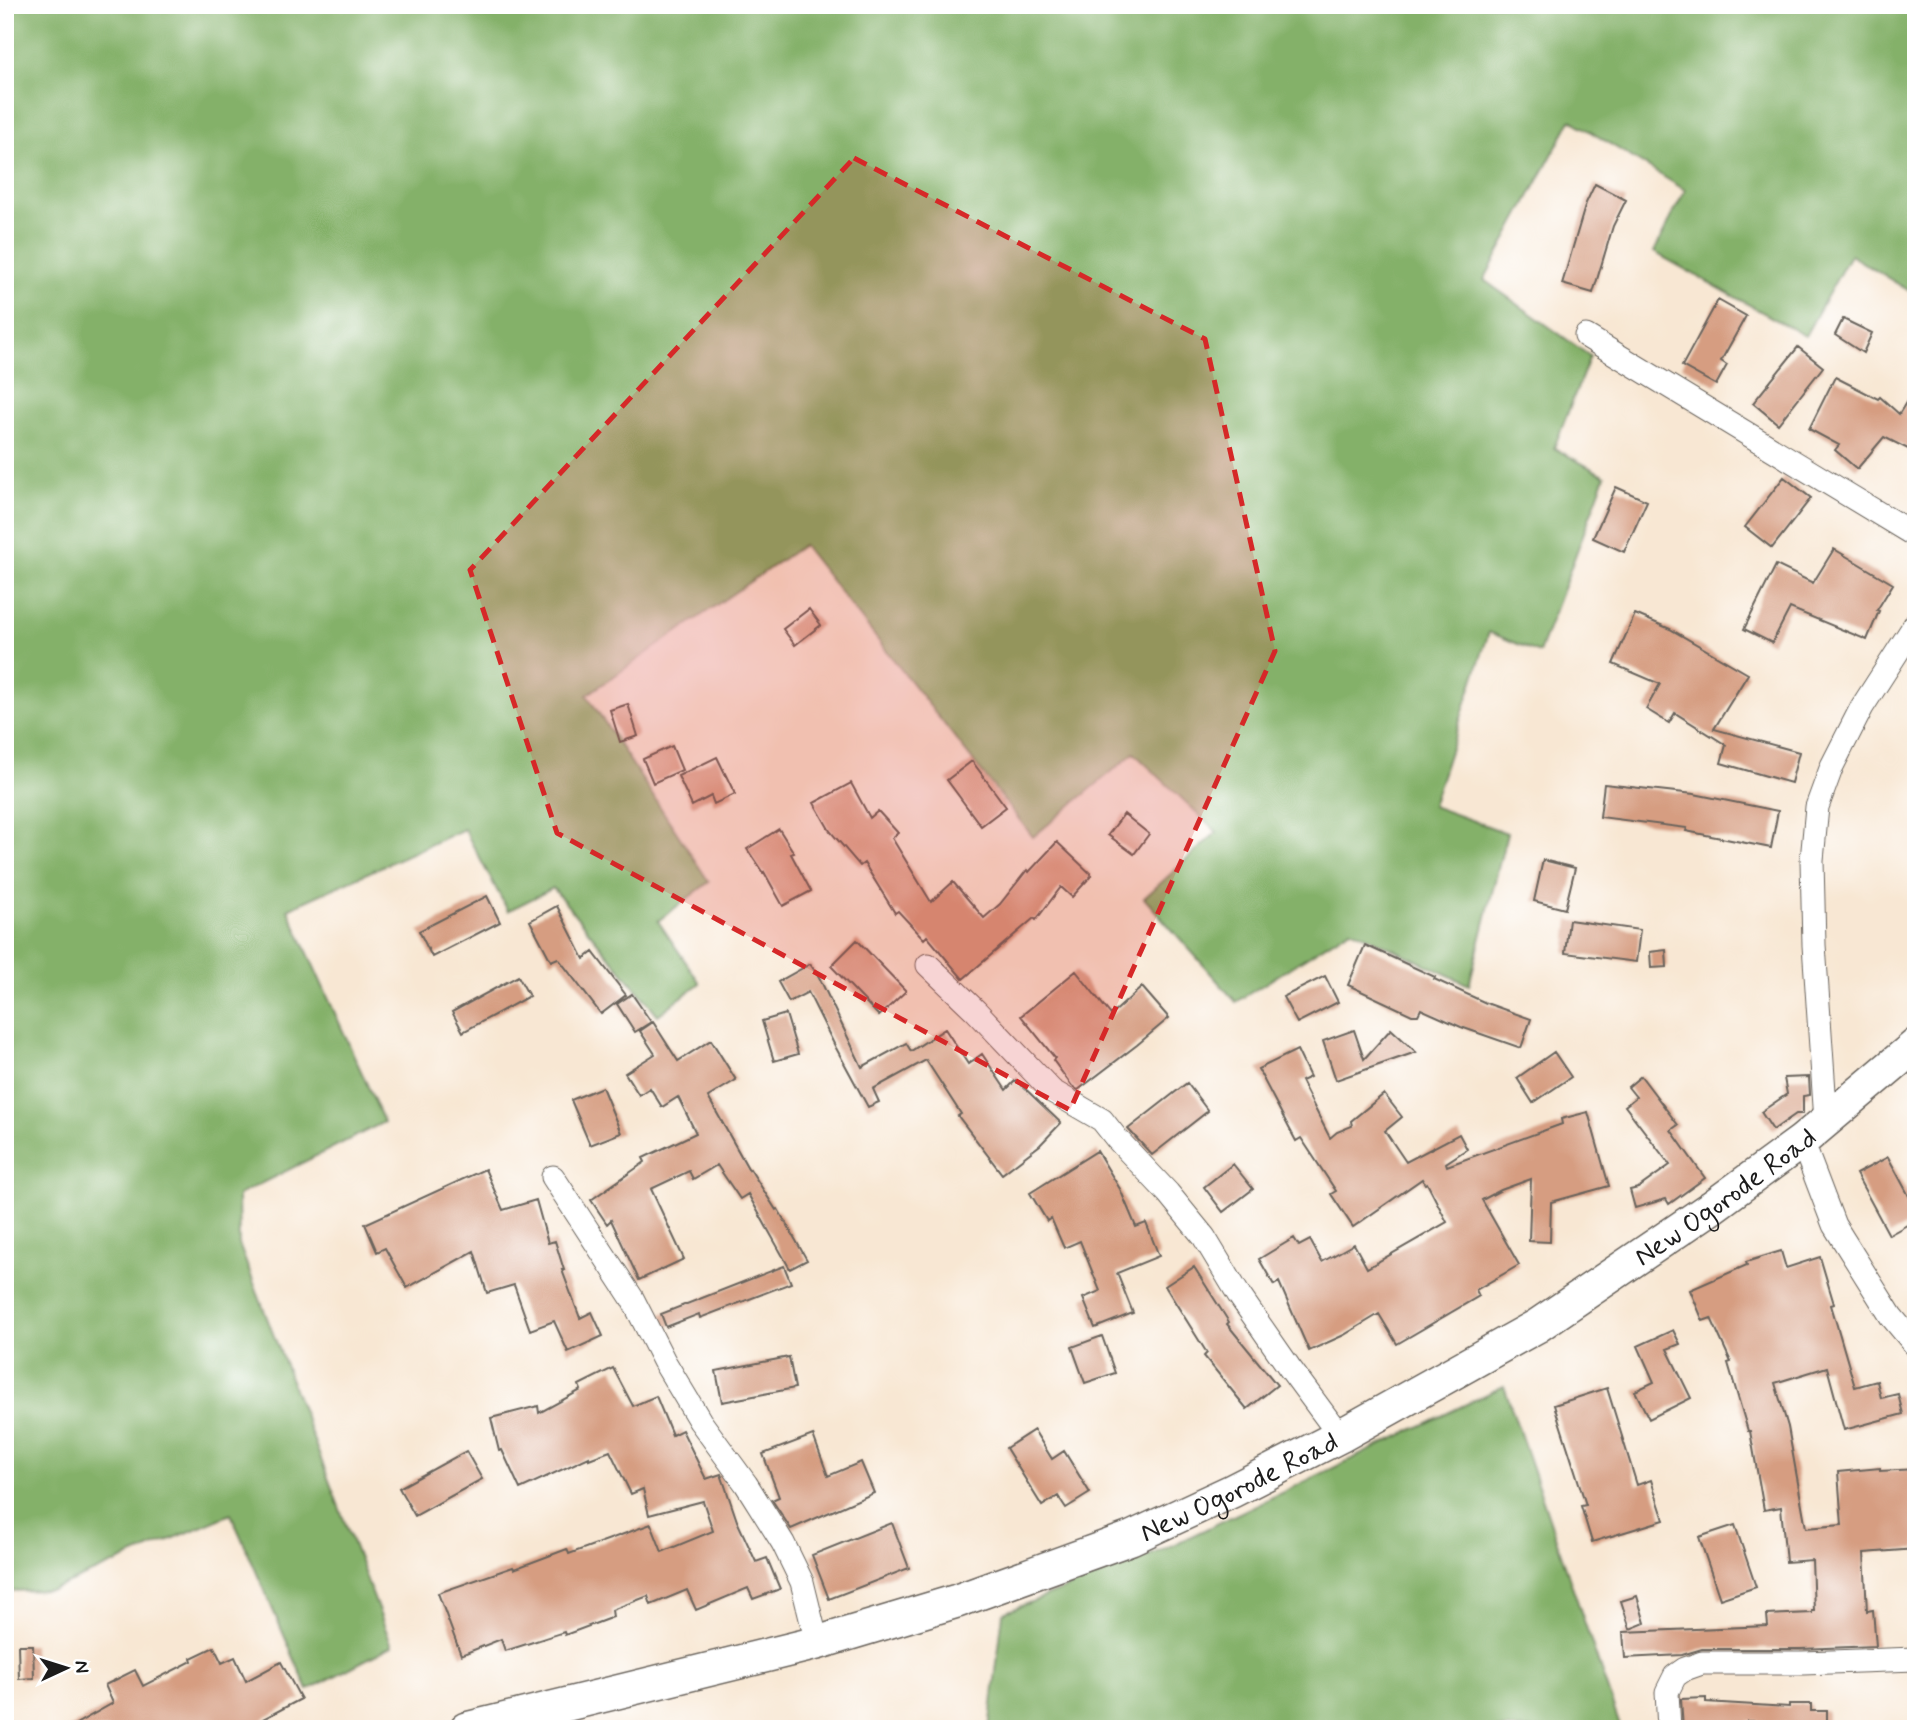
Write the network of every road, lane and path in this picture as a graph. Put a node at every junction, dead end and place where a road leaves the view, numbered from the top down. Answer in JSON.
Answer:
{"nodes":[{"id":1,"x":1586,"y":336,"type":"dead end"},
{"id":2,"x":1916,"y":536,"type":"edge"},
{"id":3,"x":1916,"y":623,"type":"edge"},
{"id":4,"x":928,"y":965,"type":"dead end"},
{"id":5,"x":1916,"y":1045,"type":"edge"},
{"id":6,"x":1814,"y":1130,"type":"junction"},
{"id":7,"x":554,"y":1177,"type":"dead end"},
{"id":8,"x":1916,"y":1346,"type":"edge"},
{"id":9,"x":1340,"y":1436,"type":"junction"},
{"id":10,"x":817,"y":1643,"type":"junction"},
{"id":11,"x":1916,"y":1659,"type":"edge"},
{"id":12,"x":466,"y":1729,"type":"edge"},
{"id":13,"x":1669,"y":1729,"type":"edge"}],
"edges":[{"from":1,"to":2,"type":"street"},
{"from":3,"to":6,"type":"street"},
{"from":4,"to":9,"type":"street"},
{"from":5,"to":6,"type":"street","name":"New Ogorode Road"},
{"from":6,"to":8,"type":"street"},
{"from":6,"to":9,"type":"street","name":"New Ogorode Road"},
{"from":7,"to":10,"type":"street"},
{"from":9,"to":10,"type":"street","name":"New Ogorode Road"},
{"from":10,"to":12,"type":"street","name":"New Ogorode Road"},
{"from":11,"to":13,"type":"street"}]}
